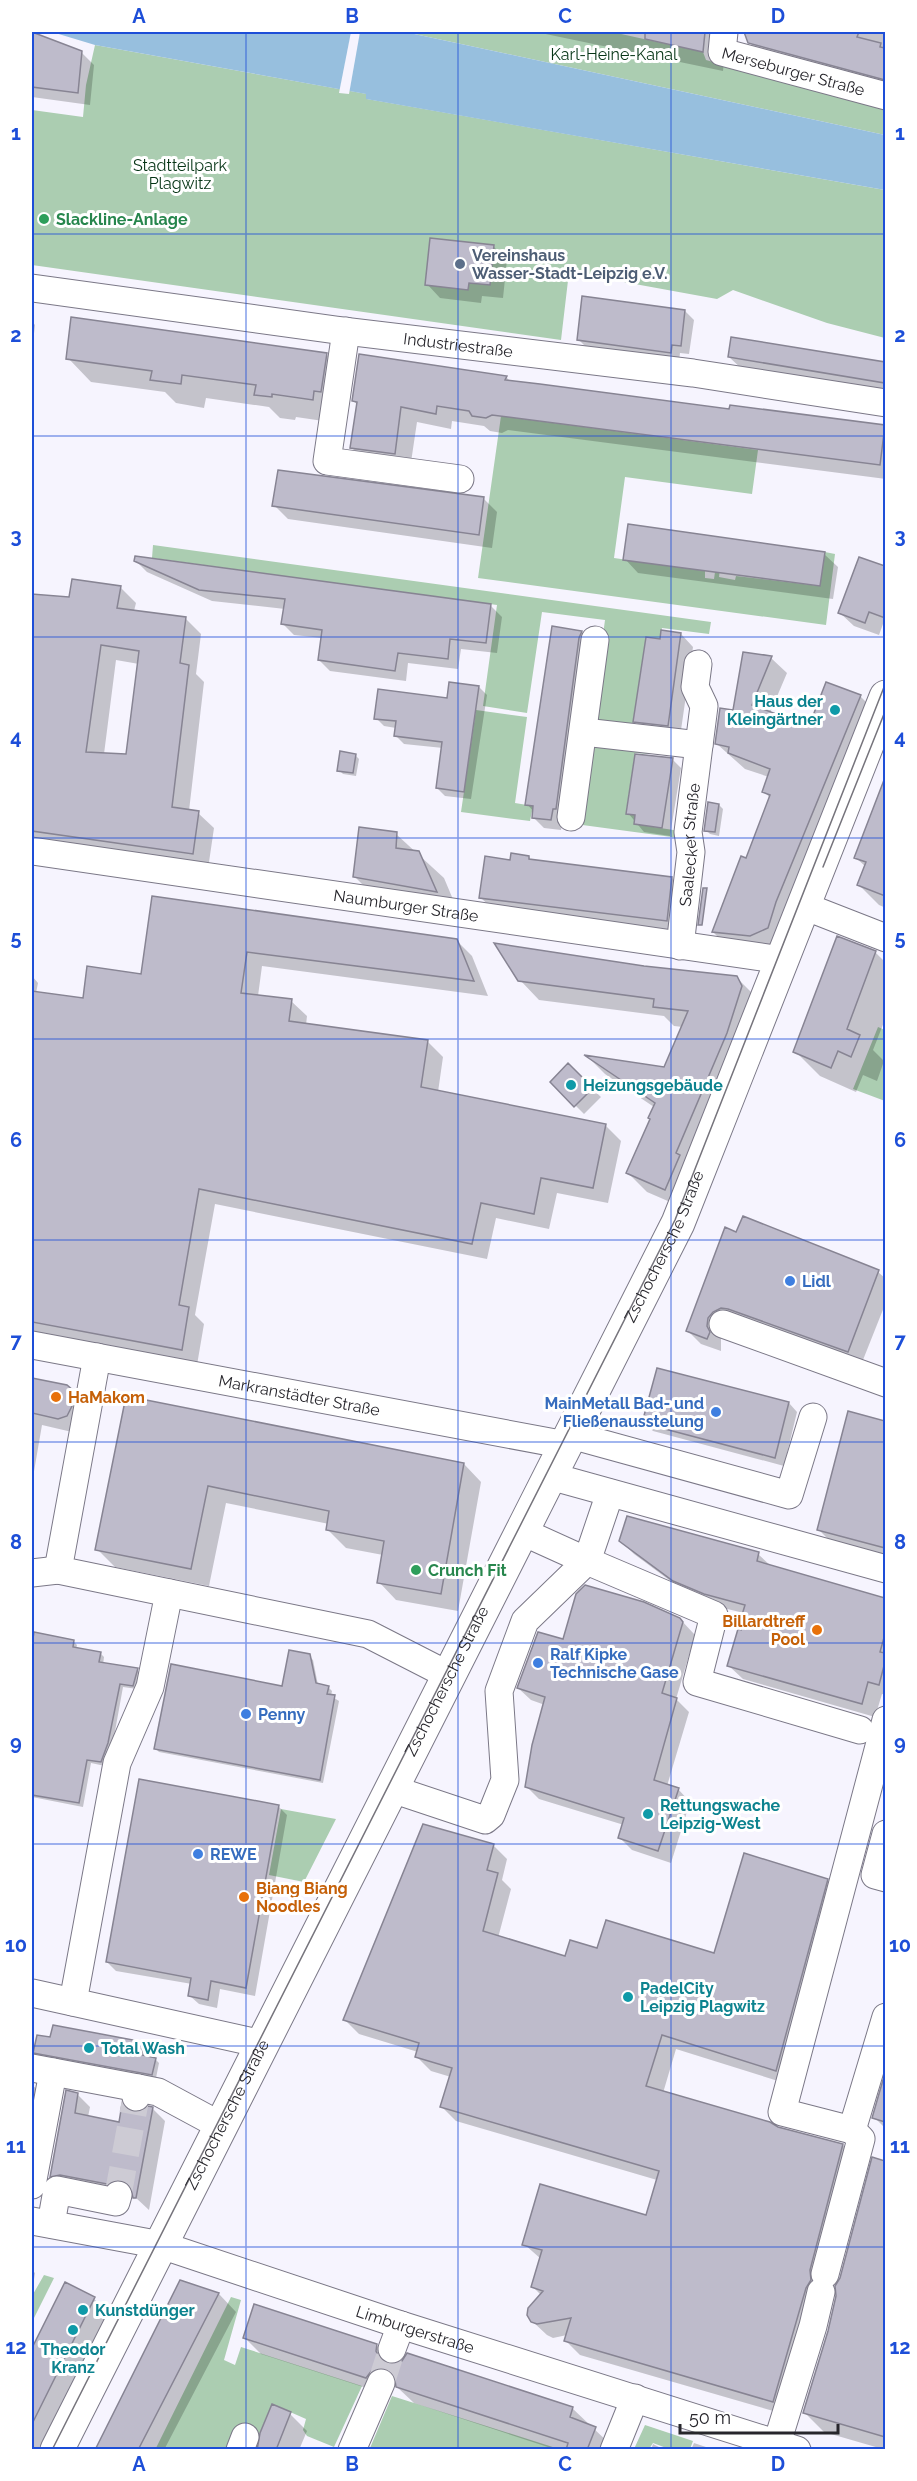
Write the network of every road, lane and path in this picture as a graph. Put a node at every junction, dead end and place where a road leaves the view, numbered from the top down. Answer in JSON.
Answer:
{"nodes":[{"id":1,"x":724,"y":32,"type":"edge"},
{"id":2,"x":885,"y":96,"type":"edge"},
{"id":3,"x":32,"y":288,"type":"edge"},
{"id":4,"x":346,"y":332,"type":"junction"},
{"id":5,"x":885,"y":403,"type":"edge"},
{"id":6,"x":460,"y":479,"type":"dead end"},
{"id":7,"x":595,"y":640,"type":"dead end"},
{"id":8,"x":698,"y":664,"type":"dead end"},
{"id":9,"x":885,"y":697,"type":"edge"},
{"id":10,"x":584,"y":732,"type":"junction"},
{"id":11,"x":878,"y":740,"type":"edge"},
{"id":12,"x":699,"y":745,"type":"junction"},
{"id":13,"x":571,"y":816,"type":"dead end"},
{"id":14,"x":32,"y":851,"type":"edge"},
{"id":15,"x":804,"y":906,"type":"junction"},
{"id":16,"x":885,"y":938,"type":"edge"},
{"id":17,"x":680,"y":946,"type":"junction"},
{"id":18,"x":782,"y":960,"type":"junction"},
{"id":19,"x":723,"y":1324,"type":"dead end"},
{"id":20,"x":32,"y":1345,"type":"edge"},
{"id":21,"x":97,"y":1357,"type":"junction"},
{"id":22,"x":885,"y":1383,"type":"edge"},
{"id":23,"x":813,"y":1417,"type":"dead end"},
{"id":24,"x":568,"y":1440,"type":"junction"},
{"id":25,"x":550,"y":1476,"type":"junction"},
{"id":26,"x":610,"y":1493,"type":"junction"},
{"id":27,"x":523,"y":1532,"type":"junction"},
{"id":28,"x":587,"y":1561,"type":"junction"},
{"id":29,"x":885,"y":1569,"type":"edge"},
{"id":30,"x":58,"y":1570,"type":"junction"},
{"id":31,"x":32,"y":1573,"type":"edge"},
{"id":32,"x":169,"y":1593,"type":"junction"},
{"id":33,"x":450,"y":1676,"type":"junction"},
{"id":34,"x":885,"y":1720,"type":"edge"},
{"id":35,"x":860,"y":1730,"type":"dead end"},
{"id":36,"x":392,"y":1789,"type":"junction"},
{"id":37,"x":885,"y":1834,"type":"edge"},
{"id":38,"x":885,"y":1878,"type":"edge"},
{"id":39,"x":32,"y":1994,"type":"edge"},
{"id":40,"x":73,"y":2002,"type":"junction"},
{"id":41,"x":885,"y":2017,"type":"edge"},
{"id":42,"x":262,"y":2044,"type":"junction"},
{"id":43,"x":42,"y":2070,"type":"edge"},
{"id":44,"x":221,"y":2126,"type":"junction"},
{"id":45,"x":852,"y":2130,"type":"junction"},
{"id":46,"x":40,"y":2187,"type":"edge"},
{"id":47,"x":118,"y":2194,"type":"dead end"},
{"id":48,"x":41,"y":2222,"type":"edge"},
{"id":49,"x":161,"y":2245,"type":"junction"},
{"id":50,"x":381,"y":2383,"type":"tunnel mouth"},
{"id":51,"x":635,"y":2398,"type":"junction"},
{"id":52,"x":787,"y":2446,"type":"edge"},
{"id":53,"x":57,"y":2450,"type":"edge"},
{"id":54,"x":352,"y":2450,"type":"edge"},
{"id":55,"x":614,"y":2450,"type":"edge"}],
"edges":[{"from":1,"to":2,"type":"street","name":"Merseburger Straße"},
{"from":3,"to":4,"type":"street","name":"Industriestraße"},
{"from":4,"to":5,"type":"street","name":"Industriestraße"},
{"from":4,"to":6,"type":"street"},
{"from":7,"to":10,"type":"street"},
{"from":8,"to":12,"type":"street","name":"Saalecker Straße"},
{"from":9,"to":11,"type":"main road","name":"Zschochersche Straße"},
{"from":10,"to":12,"type":"street"},
{"from":10,"to":13,"type":"street"},
{"from":11,"to":15,"type":"main road","name":"Zschochersche Straße"},
{"from":12,"to":17,"type":"street","name":"Saalecker Straße"},
{"from":14,"to":17,"type":"street","name":"Naumburger Straße"},
{"from":15,"to":16,"type":"street"},
{"from":15,"to":18,"type":"main road","name":"Zschochersche Straße"},
{"from":17,"to":18,"type":"street","name":"Naumburger Straße"},
{"from":18,"to":24,"type":"main road","name":"Zschochersche Straße"},
{"from":19,"to":22,"type":"street"},
{"from":20,"to":21,"type":"street","name":"Markranstädter Straße"},
{"from":21,"to":24,"type":"street","name":"Markranstädter Straße"},
{"from":21,"to":30,"type":"street"},
{"from":23,"to":24,"type":"street","name":"Markranstädter Straße"},
{"from":24,"to":25,"type":"main road","name":"Zschochersche Straße"},
{"from":25,"to":26,"type":"street"},
{"from":25,"to":27,"type":"main road","name":"Zschochersche Straße"},
{"from":26,"to":28,"type":"street"},
{"from":26,"to":29,"type":"street"},
{"from":27,"to":28,"type":"street"},
{"from":27,"to":33,"type":"main road","name":"Zschochersche Straße"},
{"from":28,"to":35,"type":"street"},
{"from":28,"to":36,"type":"street"},
{"from":30,"to":31,"type":"street"},
{"from":30,"to":32,"type":"street"},
{"from":32,"to":33,"type":"street"},
{"from":32,"to":40,"type":"street"},
{"from":33,"to":36,"type":"main road","name":"Zschochersche Straße"},
{"from":34,"to":45,"type":"street"},
{"from":36,"to":42,"type":"main road","name":"Zschochersche Straße"},
{"from":37,"to":38,"type":"street"},
{"from":39,"to":40,"type":"street"},
{"from":40,"to":42,"type":"street"},
{"from":41,"to":45,"type":"street"},
{"from":42,"to":44,"type":"main road","name":"Zschochersche Straße"},
{"from":43,"to":44,"type":"street"},
{"from":43,"to":46,"type":"street"},
{"from":44,"to":49,"type":"main road","name":"Zschochersche Straße"},
{"from":45,"to":52,"type":"street"},
{"from":46,"to":47,"type":"street"},
{"from":46,"to":48,"type":"street"},
{"from":48,"to":49,"type":"street","name":"Limburgerstraße"},
{"from":49,"to":51,"type":"street","name":"Limburgerstraße"},
{"from":49,"to":53,"type":"main road","name":"Zschochersche Straße"},
{"from":50,"to":54,"type":"street"},
{"from":51,"to":52,"type":"street","name":"Limburgerstraße"},
{"from":51,"to":55,"type":"street"}]}
